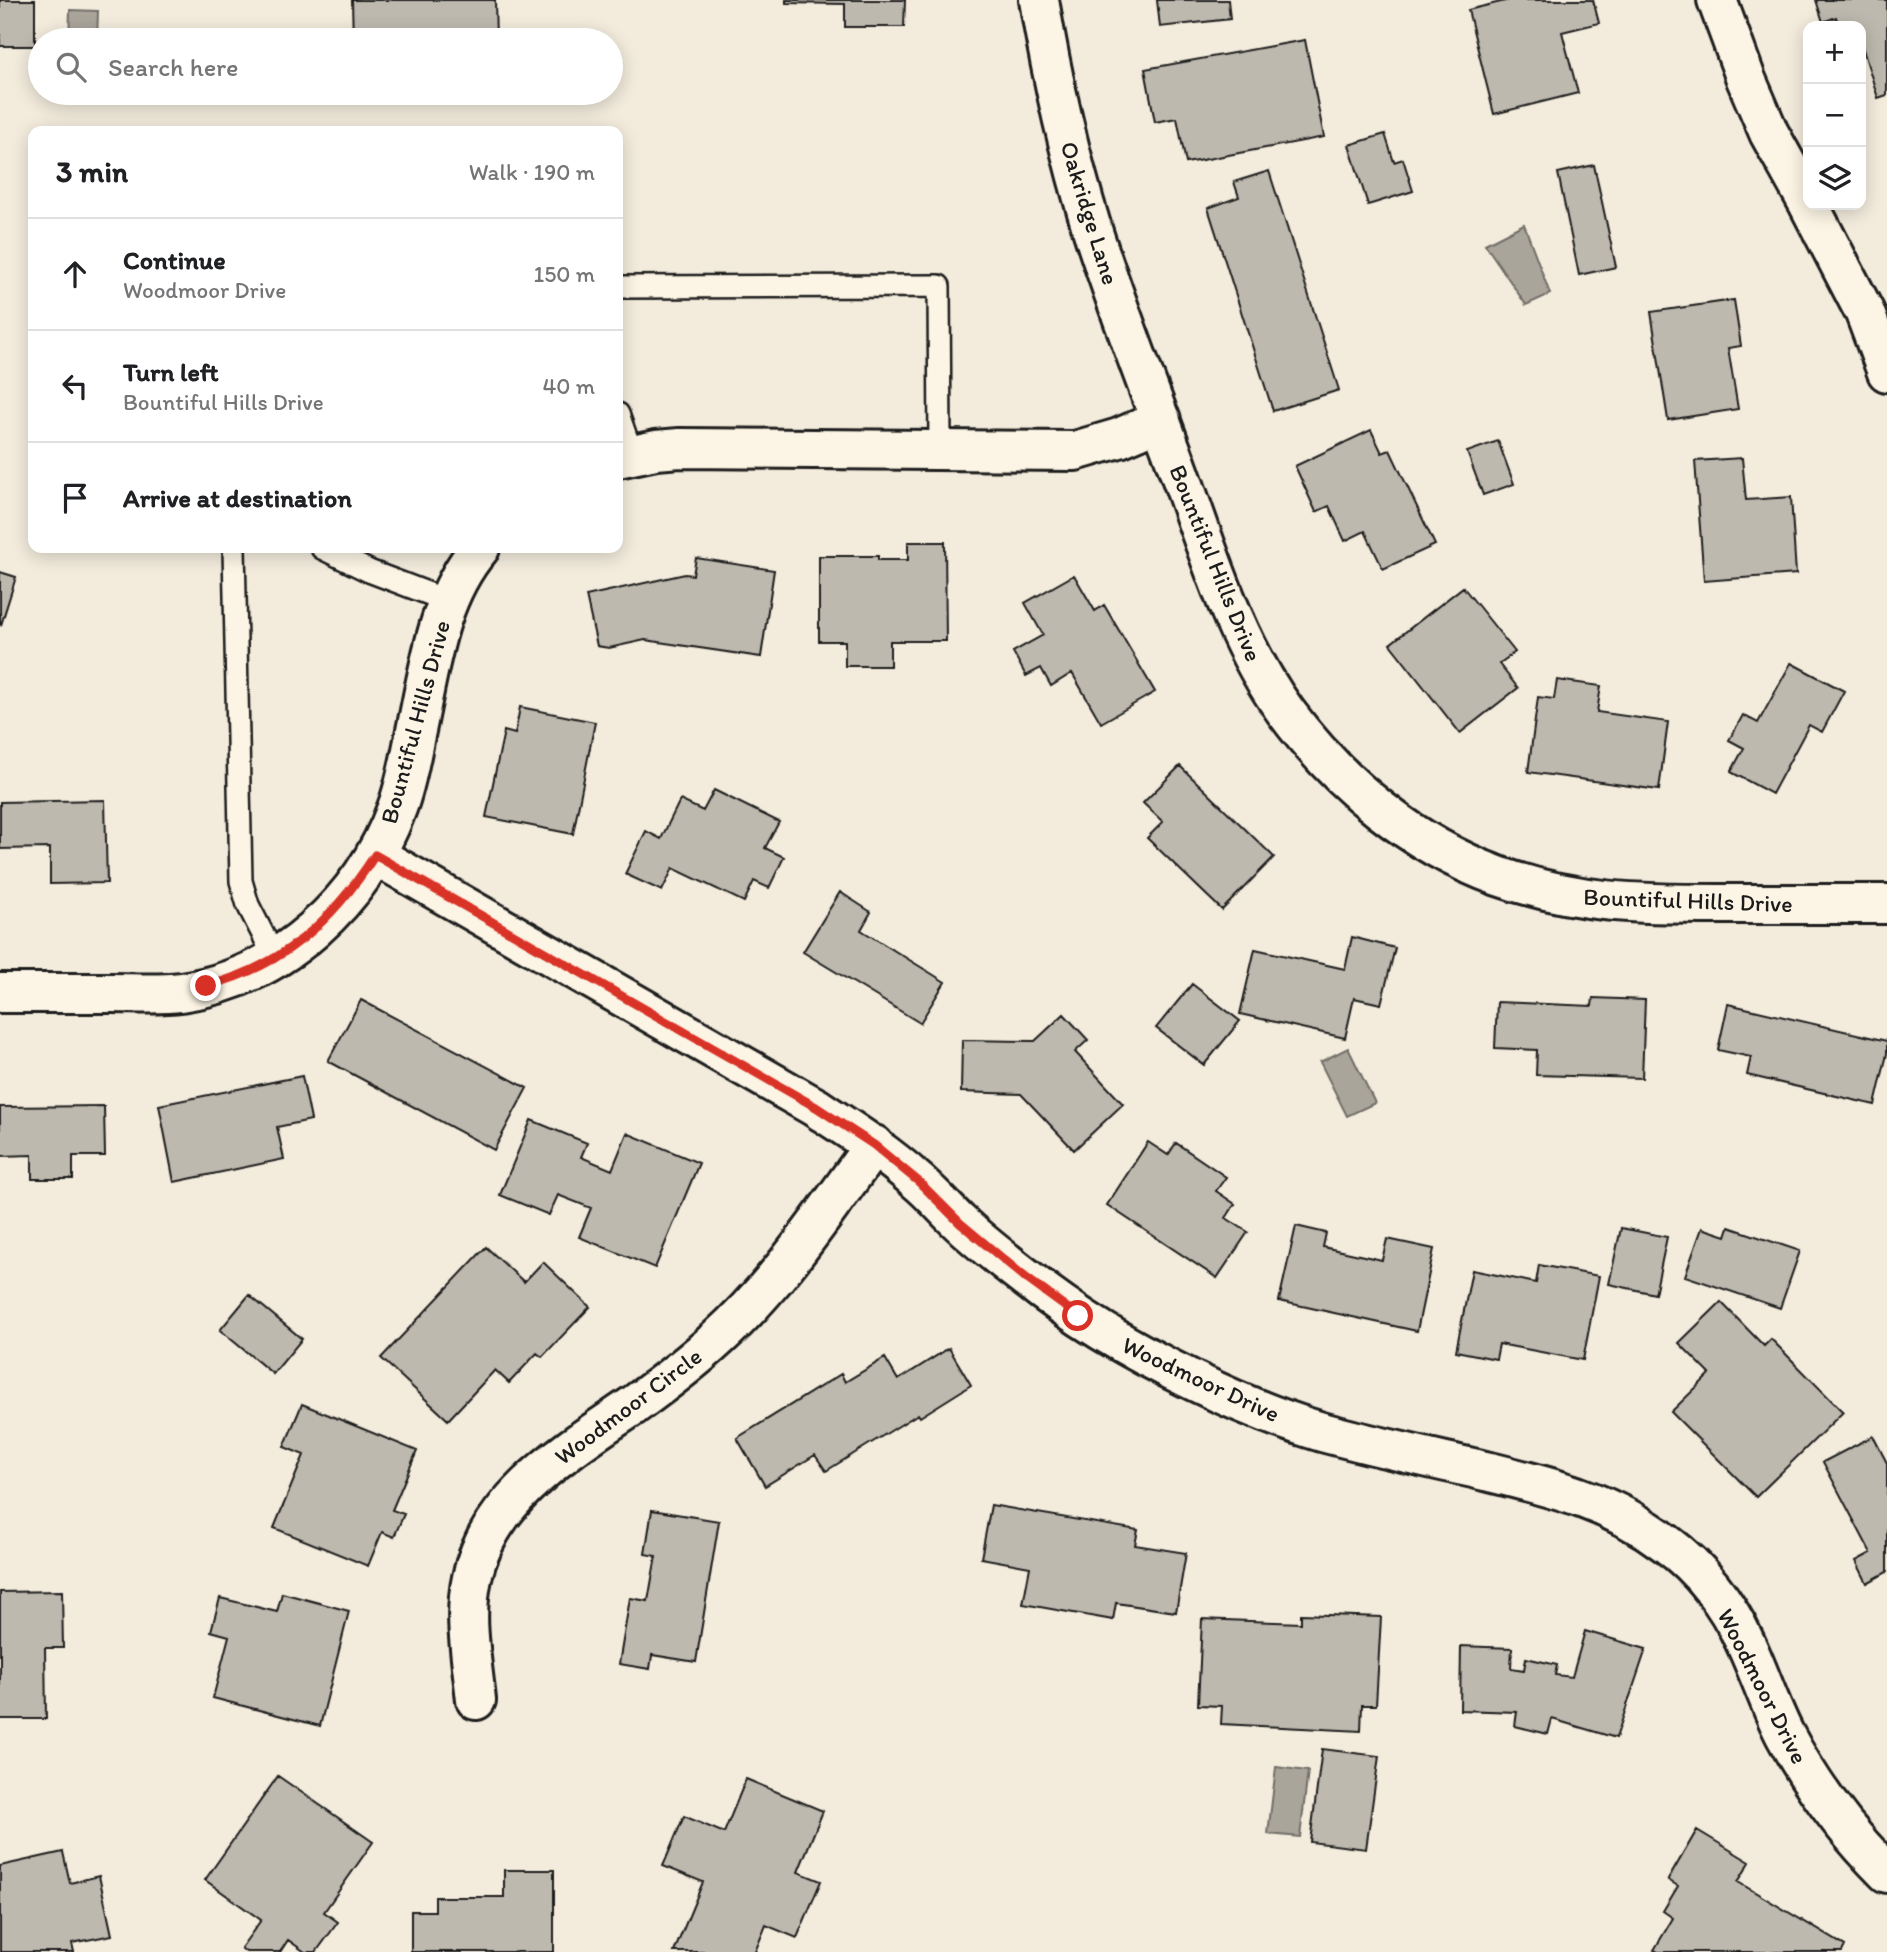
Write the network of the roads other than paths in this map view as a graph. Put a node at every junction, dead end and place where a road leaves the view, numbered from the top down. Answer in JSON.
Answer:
{"nodes":[{"id":1,"x":1039,"y":0,"type":"edge"},
{"id":2,"x":1717,"y":0,"type":"edge"},
{"id":3,"x":1803,"y":193,"type":"edge"},
{"id":4,"x":1812,"y":210,"type":"edge"},
{"id":5,"x":623,"y":287,"type":"edge"},
{"id":6,"x":1887,"y":372,"type":"edge"},
{"id":7,"x":1161,"y":420,"type":"junction"},
{"id":8,"x":940,"y":449,"type":"junction"},
{"id":9,"x":625,"y":456,"type":"edge"},
{"id":10,"x":234,"y":553,"type":"edge"},
{"id":11,"x":332,"y":553,"type":"edge"},
{"id":12,"x":476,"y":553,"type":"edge"},
{"id":13,"x":448,"y":601,"type":"junction"},
{"id":14,"x":375,"y":855,"type":"junction"},
{"id":15,"x":1887,"y":904,"type":"edge"},
{"id":16,"x":275,"y":958,"type":"junction"},
{"id":17,"x":0,"y":993,"type":"edge"},
{"id":18,"x":874,"y":1145,"type":"junction"},
{"id":19,"x":476,"y":1700,"type":"dead end"},
{"id":20,"x":1887,"y":1873,"type":"edge"}],
"edges":[{"from":1,"to":7,"type":"street","name":"Oakridge Lane"},
{"from":2,"to":3,"type":"street"},
{"from":4,"to":6,"type":"street"},
{"from":5,"to":8,"type":"lane"},
{"from":7,"to":8,"type":"street"},
{"from":7,"to":15,"type":"street","name":"Bountiful Hills Drive"},
{"from":8,"to":9,"type":"street"},
{"from":10,"to":16,"type":"lane"},
{"from":11,"to":13,"type":"lane"},
{"from":12,"to":13,"type":"street","name":"Bountiful Hills Drive"},
{"from":13,"to":14,"type":"street","name":"Bountiful Hills Drive"},
{"from":14,"to":16,"type":"street","name":"Bountiful Hills Drive"},
{"from":14,"to":18,"type":"street","name":"Woodmoor Drive"},
{"from":16,"to":17,"type":"street","name":"Bountiful Hills Drive"},
{"from":18,"to":19,"type":"street","name":"Woodmoor Circle"},
{"from":18,"to":20,"type":"street","name":"Woodmoor Drive"}]}
